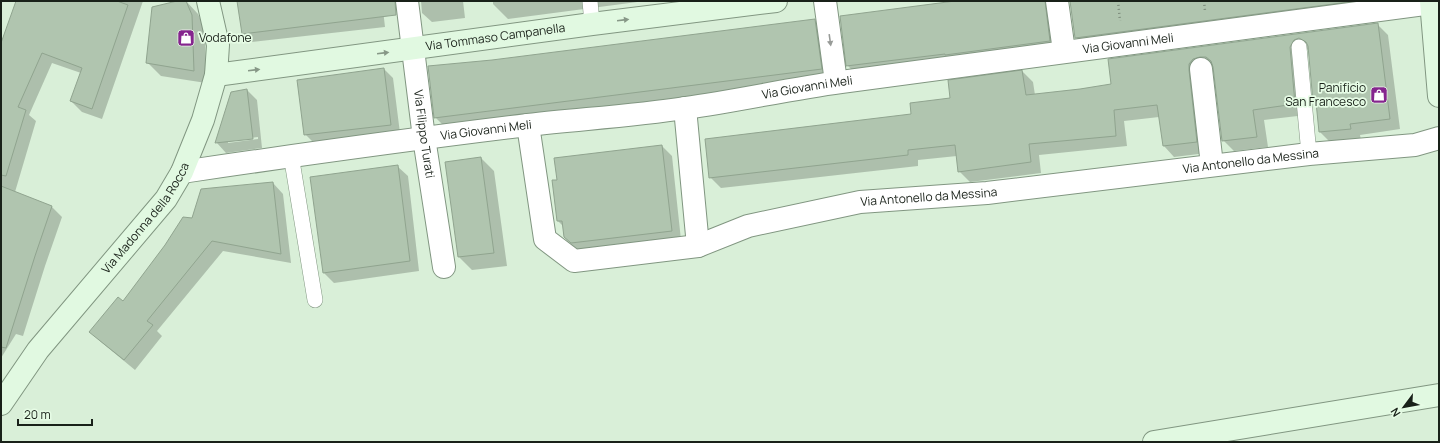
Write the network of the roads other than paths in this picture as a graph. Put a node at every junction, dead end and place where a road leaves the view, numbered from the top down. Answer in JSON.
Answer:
{"nodes":[{"id":1,"x":208,"y":1,"type":"edge"},
{"id":2,"x":407,"y":1,"type":"edge"},
{"id":3,"x":590,"y":1,"type":"edge"},
{"id":4,"x":776,"y":1,"type":"edge"},
{"id":5,"x":825,"y":1,"type":"edge"},
{"id":6,"x":1058,"y":1,"type":"edge"},
{"id":7,"x":1431,"y":2,"type":"edge"},
{"id":8,"x":592,"y":24,"type":"junction"},
{"id":9,"x":1300,"y":46,"type":"dead end"},
{"id":10,"x":413,"y":49,"type":"junction"},
{"id":11,"x":1064,"y":51,"type":"junction"},
{"id":12,"x":1201,"y":69,"type":"dead end"},
{"id":13,"x":216,"y":75,"type":"junction"},
{"id":14,"x":836,"y":82,"type":"junction"},
{"id":15,"x":1439,"y":96,"type":"edge"},
{"id":16,"x":685,"y":108,"type":"junction"},
{"id":17,"x":528,"y":125,"type":"junction"},
{"id":18,"x":424,"y":138,"type":"junction"},
{"id":19,"x":1439,"y":138,"type":"edge"},
{"id":20,"x":1309,"y":154,"type":"junction"},
{"id":21,"x":291,"y":155,"type":"junction"},
{"id":22,"x":1212,"y":165,"type":"junction"},
{"id":23,"x":182,"y":172,"type":"junction"},
{"id":24,"x":698,"y":246,"type":"junction"},
{"id":25,"x":444,"y":267,"type":"dead end"},
{"id":26,"x":315,"y":300,"type":"dead end"},
{"id":27,"x":1439,"y":394,"type":"edge"},
{"id":28,"x":1,"y":404,"type":"edge"},
{"id":29,"x":1154,"y":442,"type":"edge"}],
"edges":[{"from":1,"to":13,"type":"street","name":"Via Madonna della Rocca"},
{"from":2,"to":10,"type":"street","name":"Via Filippo Turati"},
{"from":3,"to":8,"type":"lane"},
{"from":8,"to":4,"type":"street","name":"Via Tommaso Campanella","one_way":true},
{"from":5,"to":14,"type":"street","one_way":true},
{"from":6,"to":11,"type":"street"},
{"from":7,"to":11,"type":"street","name":"Via Giovanni Meli"},
{"from":7,"to":15,"type":"street"},
{"from":8,"to":10,"type":"street","name":"Via Tommaso Campanella"},
{"from":9,"to":20,"type":"lane"},
{"from":13,"to":10,"type":"street","name":"Via Tommaso Campanella","one_way":true},
{"from":10,"to":18,"type":"street","name":"Via Filippo Turati"},
{"from":11,"to":14,"type":"street","name":"Via Giovanni Meli"},
{"from":12,"to":22,"type":"street"},
{"from":13,"to":23,"type":"street","name":"Via Madonna della Rocca"},
{"from":14,"to":16,"type":"street","name":"Via Giovanni Meli"},
{"from":16,"to":17,"type":"street","name":"Via Giovanni Meli"},
{"from":16,"to":24,"type":"street"},
{"from":17,"to":18,"type":"street","name":"Via Giovanni Meli"},
{"from":17,"to":24,"type":"street","name":"Via Antonello da Messina"},
{"from":18,"to":21,"type":"street","name":"Via Giovanni Meli"},
{"from":18,"to":25,"type":"street","name":"Via Filippo Turati"},
{"from":19,"to":20,"type":"street","name":"Via Antonello da Messina"},
{"from":20,"to":22,"type":"street","name":"Via Antonello da Messina"},
{"from":21,"to":23,"type":"street","name":"Via Giovanni Meli"},
{"from":21,"to":26,"type":"lane"},
{"from":22,"to":24,"type":"street","name":"Via Antonello da Messina"},
{"from":23,"to":28,"type":"street","name":"Via Madonna della Rocca"},
{"from":27,"to":29,"type":"street"}]}
